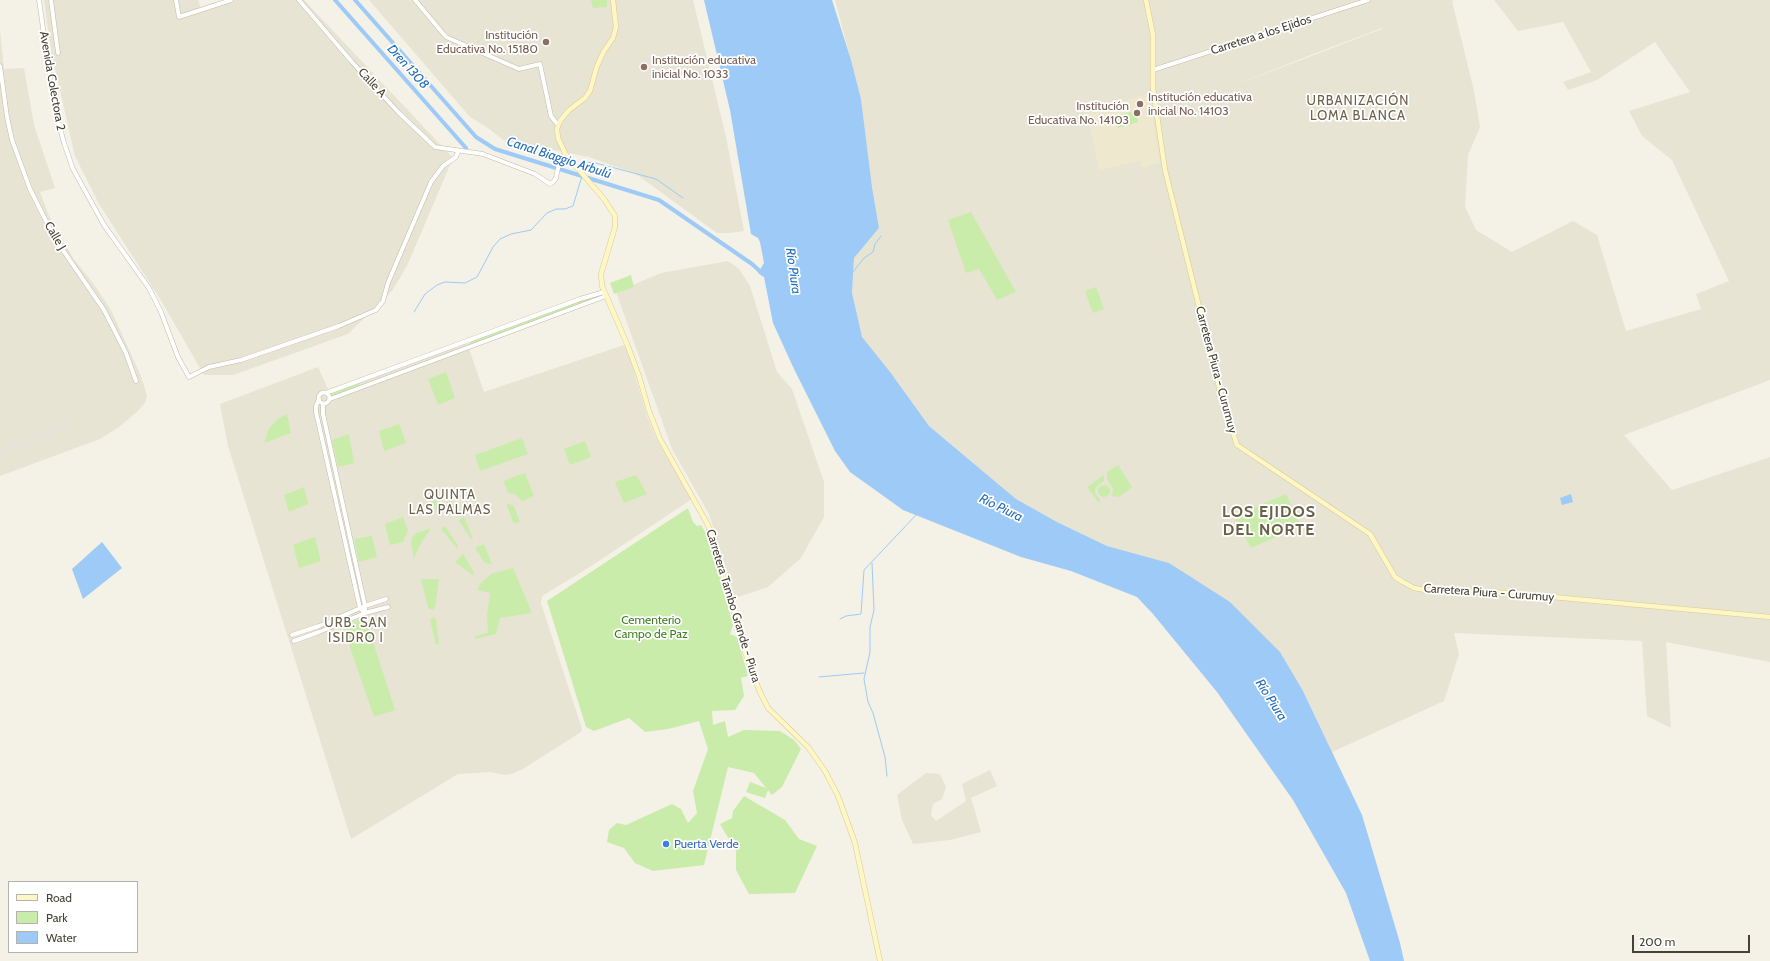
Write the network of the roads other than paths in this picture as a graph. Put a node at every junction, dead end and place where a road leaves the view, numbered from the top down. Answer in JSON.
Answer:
{"nodes":[{"id":1,"x":39,"y":0,"type":"edge"},
{"id":2,"x":51,"y":0,"type":"edge"},
{"id":3,"x":176,"y":0,"type":"edge"},
{"id":4,"x":231,"y":0,"type":"edge"},
{"id":5,"x":299,"y":0,"type":"edge"},
{"id":6,"x":415,"y":0,"type":"edge"},
{"id":7,"x":613,"y":0,"type":"edge"},
{"id":8,"x":1146,"y":0,"type":"edge"},
{"id":9,"x":1368,"y":0,"type":"edge"},
{"id":10,"x":58,"y":53,"type":"dead end"},
{"id":11,"x":0,"y":66,"type":"edge"},
{"id":12,"x":1153,"y":70,"type":"junction"},
{"id":13,"x":558,"y":125,"type":"junction"},
{"id":14,"x":457,"y":151,"type":"junction"},
{"id":15,"x":566,"y":155,"type":"junction"},
{"id":16,"x":605,"y":294,"type":"junction"},
{"id":17,"x":136,"y":381,"type":"dead end"},
{"id":18,"x":326,"y":393,"type":"junction"},
{"id":19,"x":319,"y":399,"type":"junction"},
{"id":20,"x":330,"y":399,"type":"junction"},
{"id":21,"x":323,"y":404,"type":"junction"},
{"id":22,"x":386,"y":599,"type":"dead end"},
{"id":23,"x":365,"y":606,"type":"junction"},
{"id":24,"x":388,"y":607,"type":"dead end"},
{"id":25,"x":360,"y":608,"type":"junction"},
{"id":26,"x":365,"y":613,"type":"junction"},
{"id":27,"x":1770,"y":617,"type":"edge"},
{"id":28,"x":292,"y":635,"type":"dead end"},
{"id":29,"x":294,"y":640,"type":"dead end"},
{"id":30,"x":880,"y":961,"type":"edge"}],
"edges":[{"from":1,"to":14,"type":"street","name":"Avenida Colectora 2"},
{"from":2,"to":10,"type":"street","name":"Avenida Colectora 2"},
{"from":3,"to":4,"type":"street"},
{"from":5,"to":14,"type":"street","name":"Calle A"},
{"from":6,"to":13,"type":"street"},
{"from":7,"to":13,"type":"main road"},
{"from":8,"to":12,"type":"main road","name":"Carretera Piura - Curumuy"},
{"from":9,"to":12,"type":"street","name":"Carretera a los Ejidos"},
{"from":11,"to":17,"type":"street","name":"Calle J"},
{"from":12,"to":27,"type":"main road","name":"Carretera Piura - Curumuy"},
{"from":13,"to":15,"type":"main road"},
{"from":14,"to":15,"type":"street","name":"Calle A"},
{"from":15,"to":16,"type":"main road","name":"Carretera Tambo Grande - Piura"},
{"from":16,"to":18,"type":"street"},
{"from":16,"to":20,"type":"street"},
{"from":16,"to":30,"type":"main road","name":"Carretera Tambo Grande - Piura"},
{"from":18,"to":19,"type":"street"},
{"from":18,"to":20,"type":"street"},
{"from":19,"to":21,"type":"street"},
{"from":19,"to":25,"type":"street"},
{"from":20,"to":21,"type":"street"},
{"from":21,"to":23,"type":"street"},
{"from":22,"to":23,"type":"street"},
{"from":23,"to":25,"type":"street"},
{"from":23,"to":26,"type":"street"},
{"from":24,"to":26,"type":"street"},
{"from":25,"to":26,"type":"street"},
{"from":25,"to":28,"type":"street"},
{"from":26,"to":29,"type":"street"}]}
